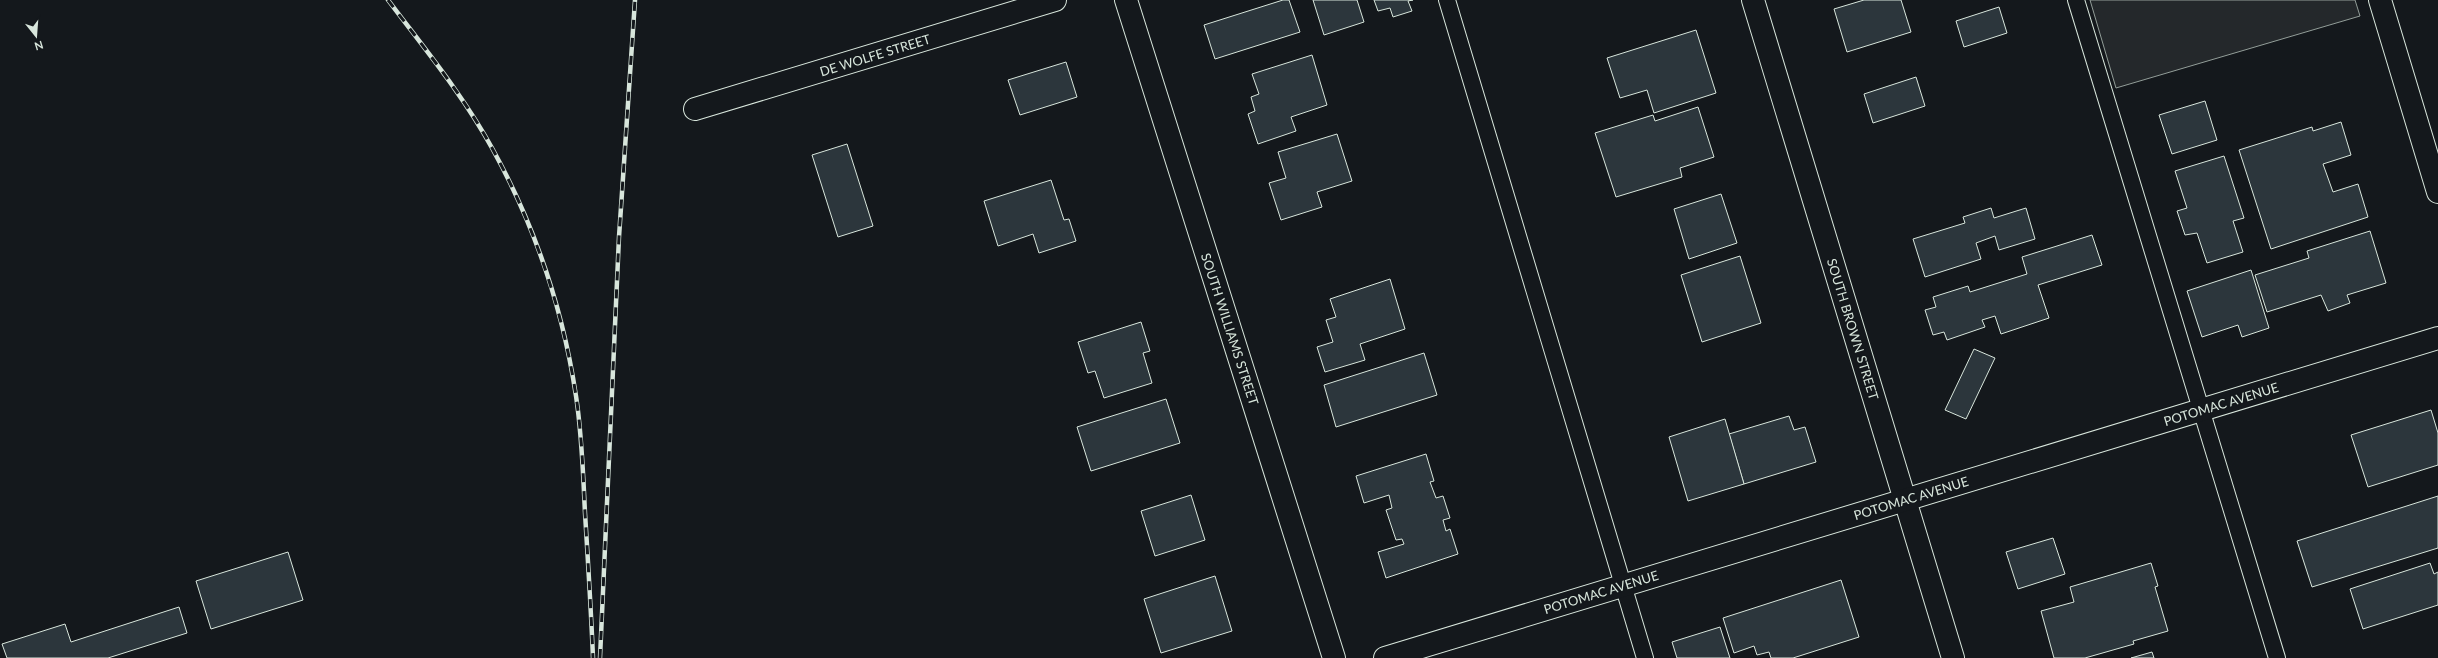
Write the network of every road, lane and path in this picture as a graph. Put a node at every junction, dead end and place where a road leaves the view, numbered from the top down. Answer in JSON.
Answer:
{"nodes":[{"id":1,"x":1055,"y":0,"type":"edge"},
{"id":2,"x":1126,"y":0,"type":"edge"},
{"id":3,"x":1447,"y":0,"type":"edge"},
{"id":4,"x":1753,"y":0,"type":"edge"},
{"id":5,"x":2076,"y":0,"type":"edge"},
{"id":6,"x":2380,"y":0,"type":"edge"},
{"id":7,"x":695,"y":109,"type":"dead end"},
{"id":8,"x":2438,"y":192,"type":"edge"},
{"id":9,"x":2438,"y":338,"type":"edge"},
{"id":10,"x":2202,"y":410,"type":"junction"},
{"id":11,"x":1905,"y":500,"type":"junction"},
{"id":12,"x":1622,"y":586,"type":"junction"},
{"id":13,"x":1334,"y":658,"type":"edge"},
{"id":14,"x":1385,"y":658,"type":"edge"},
{"id":15,"x":1645,"y":658,"type":"edge"},
{"id":16,"x":1953,"y":658,"type":"edge"},
{"id":17,"x":2277,"y":658,"type":"edge"}],
"edges":[{"from":1,"to":7,"type":"street","name":"DE WOLFE STREET"},
{"from":2,"to":13,"type":"street","name":"SOUTH WILLIAMS STREET"},
{"from":3,"to":12,"type":"lane"},
{"from":4,"to":11,"type":"street","name":"SOUTH BROWN STREET"},
{"from":5,"to":10,"type":"lane"},
{"from":6,"to":8,"type":"street"},
{"from":9,"to":10,"type":"street","name":"POTOMAC AVENUE"},
{"from":10,"to":11,"type":"street","name":"POTOMAC AVENUE"},
{"from":10,"to":17,"type":"lane"},
{"from":11,"to":12,"type":"street","name":"POTOMAC AVENUE"},
{"from":11,"to":16,"type":"street","name":"SOUTH BROWN STREET"},
{"from":12,"to":14,"type":"street","name":"POTOMAC AVENUE"},
{"from":12,"to":15,"type":"lane"}]}
